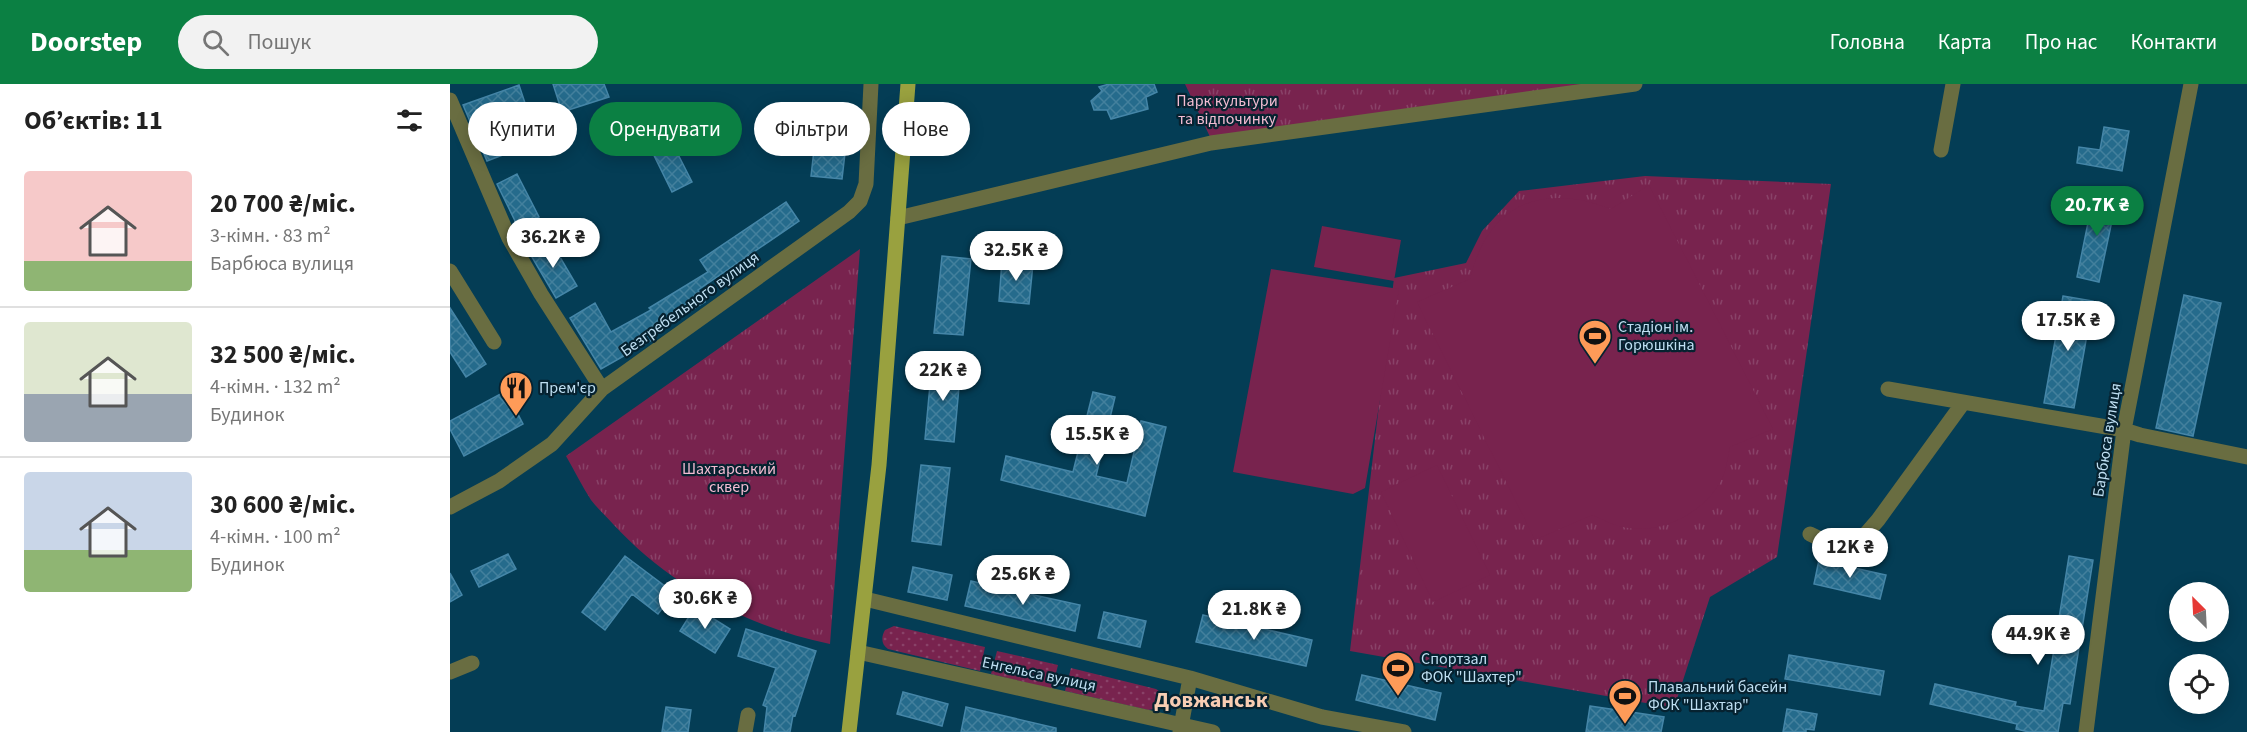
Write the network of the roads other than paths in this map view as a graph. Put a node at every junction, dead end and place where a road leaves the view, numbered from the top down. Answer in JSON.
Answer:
{"nodes":[{"id":1,"x":871,"y":84,"type":"edge"},
{"id":2,"x":908,"y":84,"type":"edge"},
{"id":3,"x":1635,"y":84,"type":"edge"},
{"id":4,"x":1953,"y":84,"type":"edge"},
{"id":5,"x":2191,"y":84,"type":"edge"},
{"id":6,"x":450,"y":100,"type":"edge"},
{"id":7,"x":1941,"y":150,"type":"dead end"},
{"id":8,"x":898,"y":218,"type":"junction"},
{"id":9,"x":450,"y":271,"type":"edge"},
{"id":10,"x":494,"y":342,"type":"dead end"},
{"id":11,"x":602,"y":389,"type":"junction"},
{"id":12,"x":1888,"y":389,"type":"dead end"},
{"id":13,"x":1964,"y":403,"type":"junction"},
{"id":14,"x":2124,"y":430,"type":"junction"},
{"id":15,"x":2247,"y":457,"type":"edge"},
{"id":16,"x":450,"y":507,"type":"edge"},
{"id":17,"x":1810,"y":534,"type":"dead end"},
{"id":18,"x":865,"y":599,"type":"junction"},
{"id":19,"x":858,"y":652,"type":"junction"},
{"id":20,"x":471,"y":663,"type":"dead end"},
{"id":21,"x":450,"y":672,"type":"edge"},
{"id":22,"x":1190,"y":678,"type":"junction"},
{"id":23,"x":748,"y":715,"type":"dead end"},
{"id":24,"x":1181,"y":728,"type":"edge"},
{"id":25,"x":745,"y":732,"type":"edge"},
{"id":26,"x":849,"y":732,"type":"edge"},
{"id":27,"x":1213,"y":732,"type":"edge"},
{"id":28,"x":1404,"y":732,"type":"edge"},
{"id":29,"x":2086,"y":732,"type":"edge"}],
"edges":[{"from":1,"to":11,"type":"street","name":"Безгребельного вулиця"},
{"from":2,"to":8,"type":"main road"},
{"from":3,"to":8,"type":"street"},
{"from":4,"to":7,"type":"street"},
{"from":5,"to":14,"type":"street","name":"Барбюса вулиця"},
{"from":6,"to":11,"type":"street"},
{"from":8,"to":18,"type":"main road"},
{"from":9,"to":10,"type":"street"},
{"from":11,"to":16,"type":"street","name":"Безгребельного вулиця"},
{"from":12,"to":13,"type":"street"},
{"from":13,"to":14,"type":"street"},
{"from":13,"to":17,"type":"street"},
{"from":14,"to":15,"type":"street"},
{"from":14,"to":29,"type":"street","name":"Барбюса вулиця"},
{"from":18,"to":19,"type":"main road"},
{"from":18,"to":22,"type":"street","name":"Енгельса вулиця"},
{"from":19,"to":24,"type":"street","name":"Енгельса вулиця"},
{"from":19,"to":26,"type":"main road"},
{"from":20,"to":21,"type":"street"},
{"from":22,"to":24,"type":"street"},
{"from":22,"to":28,"type":"street","name":"Енгельса вулиця"},
{"from":23,"to":25,"type":"street"},
{"from":24,"to":27,"type":"street","name":"Енгельса вулиця"}]}
